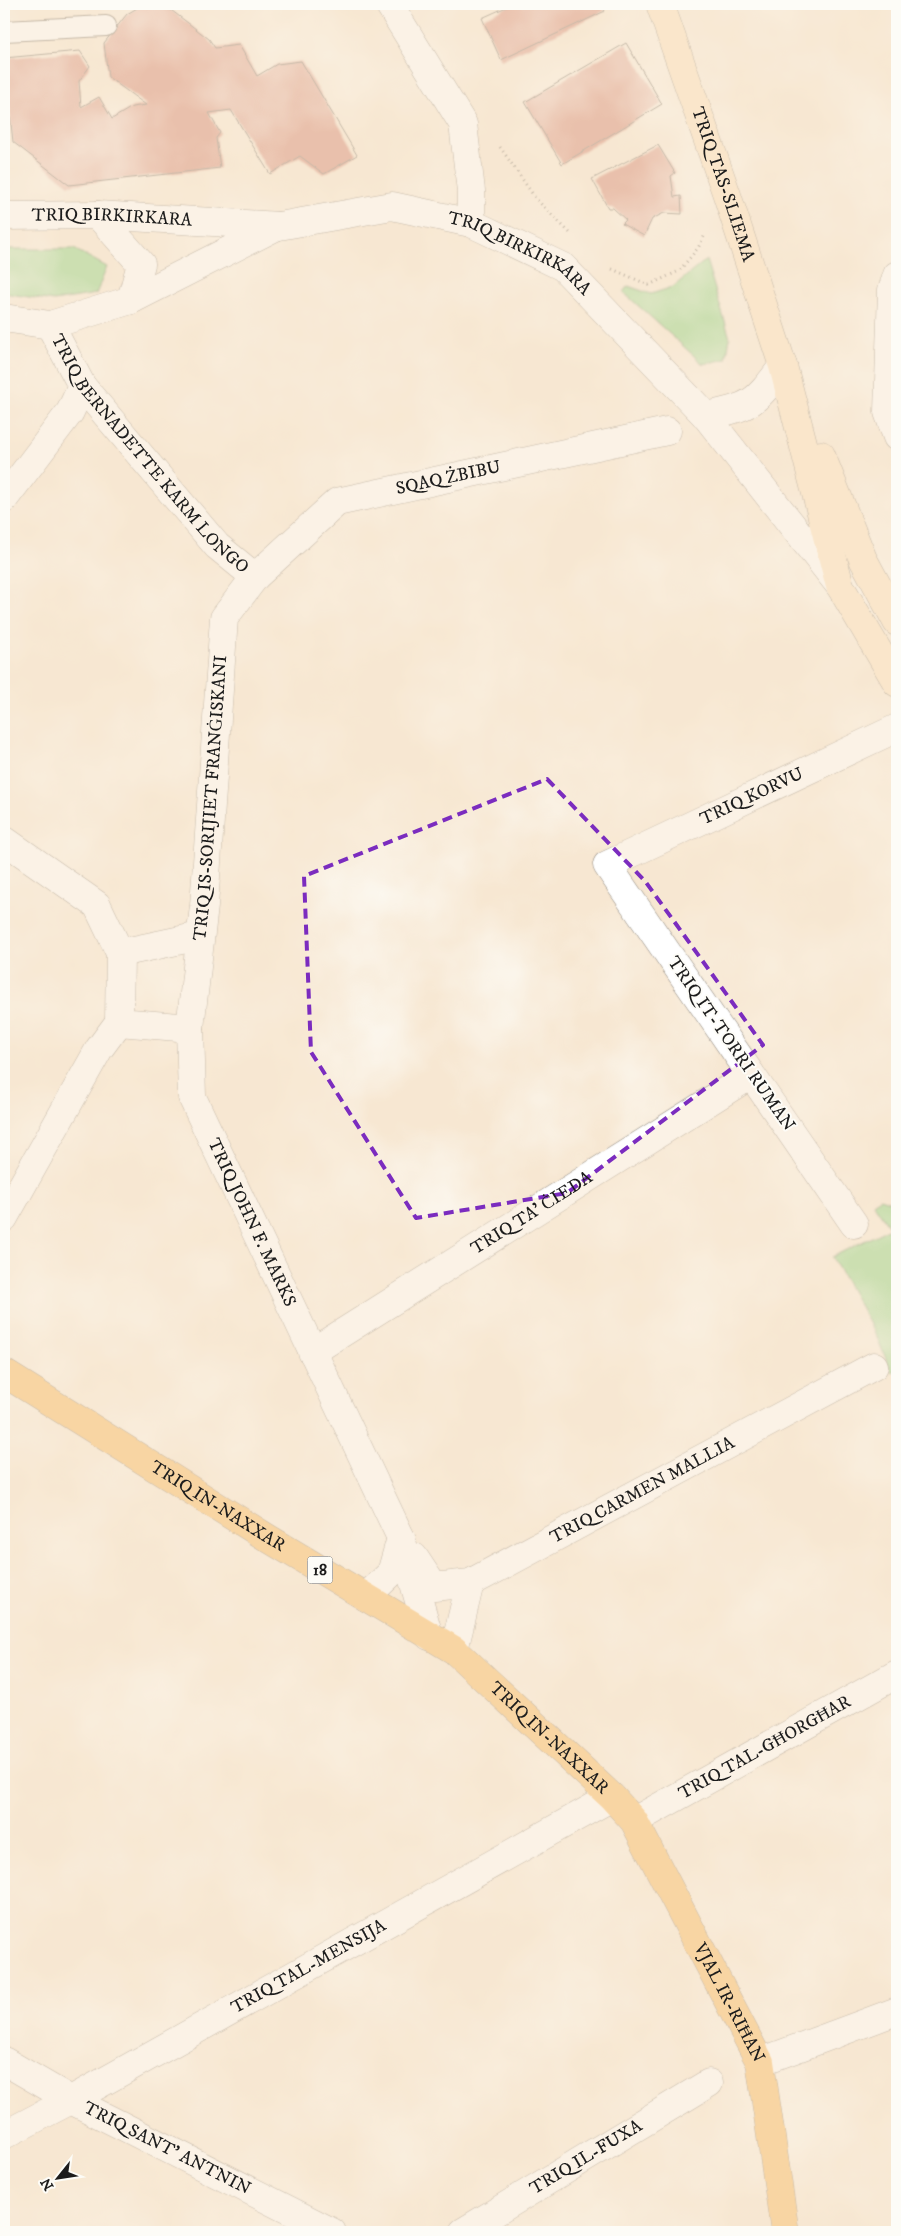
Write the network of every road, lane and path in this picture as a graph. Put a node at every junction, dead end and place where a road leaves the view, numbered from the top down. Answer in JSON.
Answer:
{"nodes":[{"id":1,"x":389,"y":4,"type":"edge"},
{"id":2,"x":660,"y":4,"type":"edge"},
{"id":3,"x":106,"y":26,"type":"dead end"},
{"id":4,"x":4,"y":31,"type":"edge"},
{"id":5,"x":464,"y":124,"type":"junction"},
{"id":6,"x":727,"y":195,"type":"junction"},
{"id":7,"x":98,"y":214,"type":"junction"},
{"id":8,"x":4,"y":216,"type":"edge"},
{"id":9,"x":471,"y":223,"type":"junction"},
{"id":10,"x":279,"y":226,"type":"junction"},
{"id":11,"x":575,"y":238,"type":"dead end"},
{"id":12,"x":610,"y":268,"type":"dead end"},
{"id":13,"x":897,"y":276,"type":"edge"},
{"id":14,"x":131,"y":300,"type":"junction"},
{"id":15,"x":4,"y":318,"type":"edge"},
{"id":16,"x":50,"y":325,"type":"junction"},
{"id":17,"x":783,"y":366,"type":"junction"},
{"id":18,"x":82,"y":386,"type":"junction"},
{"id":19,"x":706,"y":416,"type":"junction"},
{"id":20,"x":668,"y":431,"type":"dead end"},
{"id":21,"x":897,"y":437,"type":"edge"},
{"id":22,"x":4,"y":499,"type":"edge"},
{"id":23,"x":255,"y":576,"type":"junction"},
{"id":24,"x":840,"y":586,"type":"junction"},
{"id":25,"x":897,"y":622,"type":"edge"},
{"id":26,"x":897,"y":684,"type":"edge"},
{"id":27,"x":897,"y":728,"type":"edge"},
{"id":28,"x":4,"y":840,"type":"edge"},
{"id":29,"x":607,"y":865,"type":"joint"},
{"id":30,"x":200,"y":936,"type":"junction"},
{"id":31,"x":120,"y":953,"type":"junction"},
{"id":32,"x":119,"y":1022,"type":"junction"},
{"id":33,"x":190,"y":1028,"type":"junction"},
{"id":34,"x":751,"y":1075,"type":"junction"},
{"id":35,"x":4,"y":1218,"type":"edge"},
{"id":36,"x":854,"y":1224,"type":"dead end"},
{"id":37,"x":312,"y":1352,"type":"junction"},
{"id":38,"x":874,"y":1366,"type":"dead end"},
{"id":39,"x":4,"y":1373,"type":"edge"},
{"id":40,"x":401,"y":1538,"type":"junction"},
{"id":41,"x":470,"y":1583,"type":"junction"},
{"id":42,"x":366,"y":1597,"type":"junction"},
{"id":43,"x":429,"y":1636,"type":"junction"},
{"id":44,"x":454,"y":1650,"type":"junction"},
{"id":45,"x":897,"y":1674,"type":"edge"},
{"id":46,"x":612,"y":1797,"type":"junction"},
{"id":47,"x":634,"y":1821,"type":"junction"},
{"id":48,"x":897,"y":2011,"type":"edge"},
{"id":49,"x":4,"y":2062,"type":"edge"},
{"id":50,"x":760,"y":2062,"type":"junction"},
{"id":51,"x":710,"y":2083,"type":"dead end"},
{"id":52,"x":71,"y":2100,"type":"junction"},
{"id":53,"x":4,"y":2135,"type":"edge"},
{"id":54,"x":332,"y":2232,"type":"edge"},
{"id":55,"x":463,"y":2232,"type":"edge"},
{"id":56,"x":785,"y":2232,"type":"edge"}],
"edges":[{"from":1,"to":5,"type":"street"},
{"from":2,"to":6,"type":"main road","name":"TRIQ TAS-SLIEMA"},
{"from":3,"to":4,"type":"lane"},
{"from":5,"to":9,"type":"street"},
{"from":5,"to":11,"type":"path"},
{"from":6,"to":12,"type":"path"},
{"from":6,"to":17,"type":"main road","name":"TRIQ TAS-SLIEMA"},
{"from":7,"to":8,"type":"street","name":"TRIQ BIRKIRKARA"},
{"from":7,"to":10,"type":"street","name":"TRIQ BIRKIRKARA"},
{"from":7,"to":14,"type":"street"},
{"from":9,"to":10,"type":"street","name":"TRIQ BIRKIRKARA"},
{"from":9,"to":19,"type":"street","name":"TRIQ BIRKIRKARA"},
{"from":10,"to":14,"type":"street","name":"TRIQ BIRKIRKARA"},
{"from":13,"to":21,"type":"street"},
{"from":14,"to":16,"type":"street","name":"TRIQ BIRKIRKARA"},
{"from":15,"to":16,"type":"street","name":"TRIQ BIRKIRKARA"},
{"from":16,"to":18,"type":"street","name":"TRIQ BERNADETTE KARM LONGO"},
{"from":17,"to":19,"type":"street"},
{"from":17,"to":24,"type":"main road","name":"TRIQ TAS-SLIEMA"},
{"from":17,"to":25,"type":"main road","name":"TRIQ TAS-SLIEMA"},
{"from":18,"to":22,"type":"street"},
{"from":18,"to":23,"type":"street","name":"TRIQ BERNADETTE KARM LONGO"},
{"from":19,"to":24,"type":"street","name":"TRIQ BIRKIRKARA"},
{"from":20,"to":23,"type":"street","name":"SQAQ ŻBIBU"},
{"from":23,"to":30,"type":"street","name":"TRIQ IS-SORIJIET FRANĠISKANI"},
{"from":24,"to":26,"type":"main road","name":"TRIQ BIRKIRKARA"},
{"from":27,"to":29,"type":"street","name":"TRIQ KORVU"},
{"from":28,"to":31,"type":"street"},
{"from":29,"to":34,"type":"street","name":"TRIQ IT-TORRI RUMAN"},
{"from":30,"to":31,"type":"street"},
{"from":30,"to":33,"type":"street","name":"TRIQ IS-SORIJIET FRANĠISKANI"},
{"from":31,"to":32,"type":"street"},
{"from":32,"to":33,"type":"street"},
{"from":32,"to":35,"type":"street"},
{"from":33,"to":37,"type":"street","name":"TRIQ JOHN F. MARKS"},
{"from":34,"to":36,"type":"street","name":"TRIQ IT-TORRI RUMAN"},
{"from":34,"to":37,"type":"street","name":"TRIQ TA' ĊIEDA"},
{"from":37,"to":40,"type":"street","name":"TRIQ JOHN F. MARKS"},
{"from":38,"to":41,"type":"street","name":"TRIQ CARMEN MALLIA"},
{"from":39,"to":42,"type":"main road","name":"TRIQ IN-NAXXAR","number":"18"},
{"from":40,"to":41,"type":"street","name":"TRIQ JOHN F. MARKS"},
{"from":40,"to":42,"type":"street"},
{"from":40,"to":43,"type":"street","name":"TRIQ JOHN F. MARKS"},
{"from":41,"to":44,"type":"street"},
{"from":42,"to":43,"type":"main road","name":"TRIQ IN-NAXXAR","number":"18"},
{"from":43,"to":44,"type":"main road","name":"TRIQ IN-NAXXAR","number":"18"},
{"from":44,"to":46,"type":"main road","name":"TRIQ IN-NAXXAR","number":"18"},
{"from":45,"to":47,"type":"street","name":"TRIQ TAL-GĦORGĦAR"},
{"from":46,"to":47,"type":"main road","name":"VJAL IR-RIĦAN"},
{"from":46,"to":52,"type":"street","name":"TRIQ TAL-MENSIJA"},
{"from":47,"to":50,"type":"main road","name":"VJAL IR-RIĦAN"},
{"from":48,"to":50,"type":"street"},
{"from":49,"to":52,"type":"street","name":"TRIQ SANT' ANTNIN"},
{"from":50,"to":56,"type":"main road","name":"VJAL IR-RIĦAN"},
{"from":51,"to":55,"type":"street","name":"TRIQ IL-FUXA"},
{"from":52,"to":53,"type":"street","name":"TRIQ TAL-MENSIJA"},
{"from":52,"to":54,"type":"street","name":"TRIQ SANT' ANTNIN"}]}
